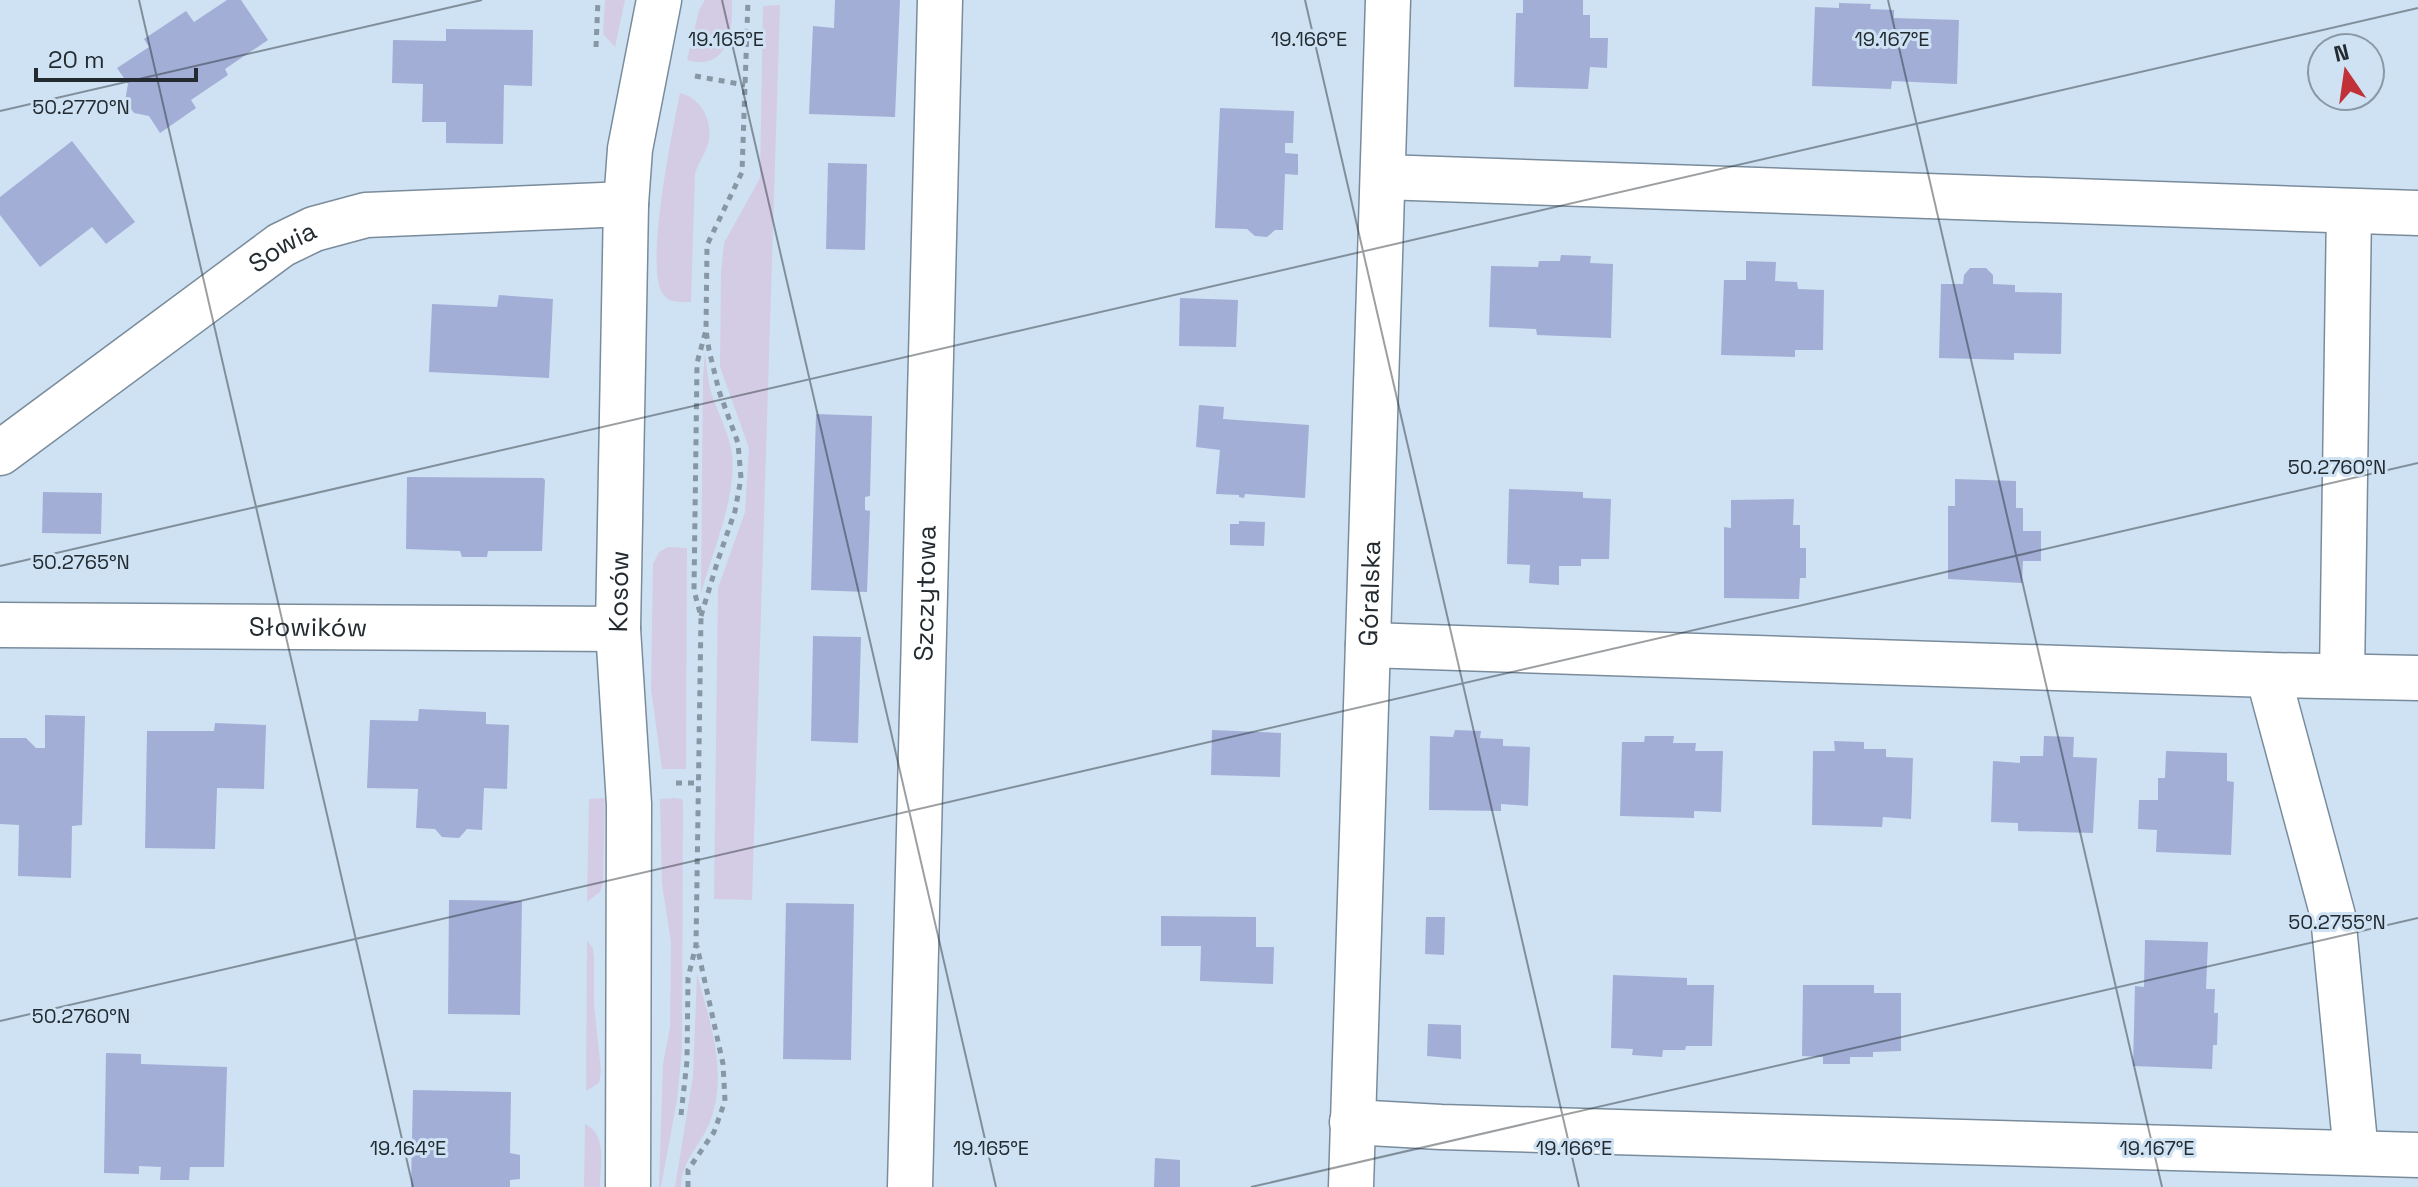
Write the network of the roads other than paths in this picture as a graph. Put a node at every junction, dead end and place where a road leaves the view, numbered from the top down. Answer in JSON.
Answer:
{"nodes":[{"id":1,"x":659,"y":0,"type":"edge"},
{"id":2,"x":940,"y":0,"type":"edge"},
{"id":3,"x":1388,"y":0,"type":"edge"},
{"id":4,"x":1383,"y":177,"type":"junction"},
{"id":5,"x":626,"y":204,"type":"junction"},
{"id":6,"x":2349,"y":211,"type":"junction"},
{"id":7,"x":2418,"y":213,"type":"edge"},
{"id":8,"x":0,"y":453,"type":"edge"},
{"id":9,"x":0,"y":625,"type":"edge"},
{"id":10,"x":618,"y":629,"type":"junction"},
{"id":11,"x":1368,"y":645,"type":"junction"},
{"id":12,"x":2268,"y":675,"type":"junction"},
{"id":13,"x":2342,"y":676,"type":"junction"},
{"id":14,"x":2418,"y":678,"type":"edge"},
{"id":15,"x":1352,"y":1122,"type":"junction"},
{"id":16,"x":2356,"y":1153,"type":"junction"},
{"id":17,"x":2418,"y":1155,"type":"edge"},
{"id":18,"x":628,"y":1187,"type":"edge"},
{"id":19,"x":910,"y":1187,"type":"edge"},
{"id":20,"x":1351,"y":1187,"type":"edge"}],
"edges":[{"from":1,"to":5,"type":"street","name":"Kosów"},
{"from":2,"to":19,"type":"street","name":"Szczytowa"},
{"from":3,"to":4,"type":"street","name":"Góralska"},
{"from":4,"to":6,"type":"street"},
{"from":4,"to":11,"type":"street","name":"Góralska"},
{"from":5,"to":8,"type":"street","name":"Sowia"},
{"from":5,"to":10,"type":"street","name":"Kosów"},
{"from":6,"to":7,"type":"street"},
{"from":6,"to":13,"type":"street"},
{"from":9,"to":10,"type":"street","name":"Słowików"},
{"from":10,"to":18,"type":"street","name":"Kosów"},
{"from":11,"to":12,"type":"street"},
{"from":11,"to":15,"type":"street","name":"Góralska"},
{"from":12,"to":13,"type":"street"},
{"from":12,"to":16,"type":"street"},
{"from":13,"to":14,"type":"street"},
{"from":15,"to":16,"type":"street"},
{"from":15,"to":20,"type":"street","name":"Góralska"},
{"from":16,"to":17,"type":"street"}]}
